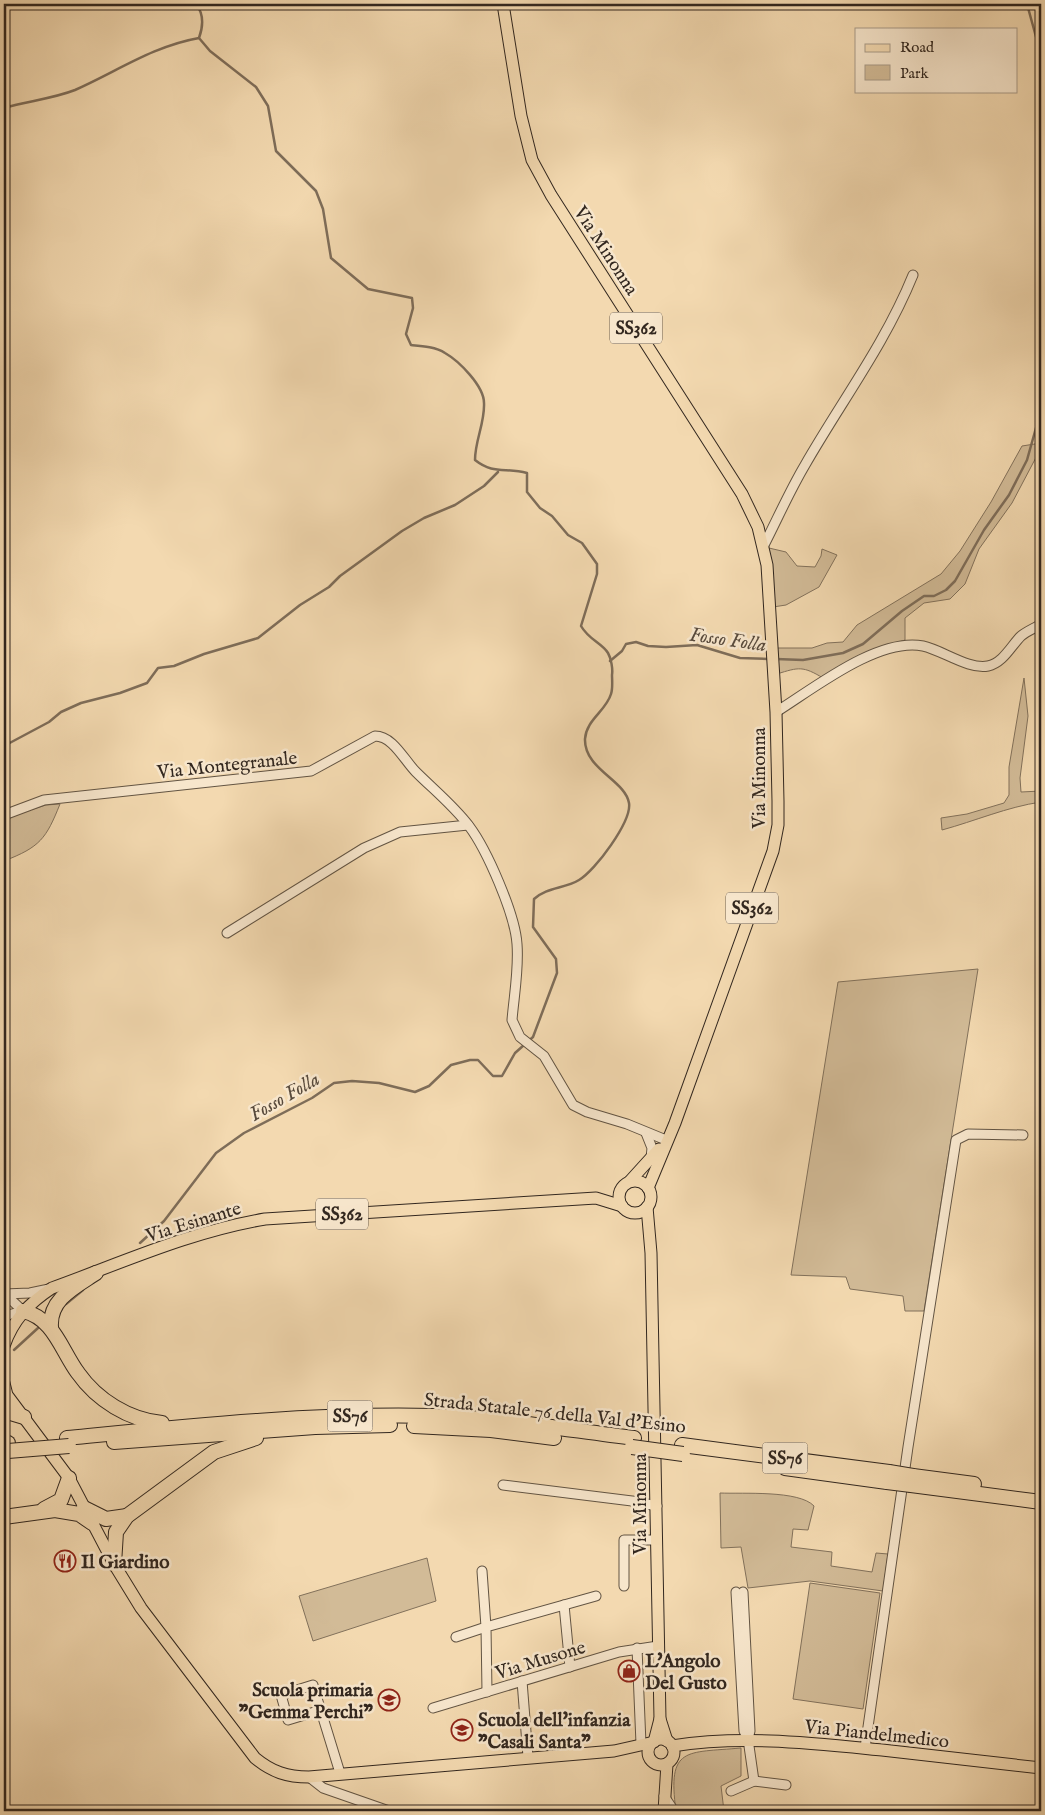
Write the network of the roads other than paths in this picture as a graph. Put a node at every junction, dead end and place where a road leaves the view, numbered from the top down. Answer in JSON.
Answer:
{"nodes":[{"id":1,"x":503,"y":4,"type":"edge"},
{"id":2,"x":913,"y":276,"type":"dead end"},
{"id":3,"x":763,"y":547,"type":"junction"},
{"id":4,"x":1041,"y":624,"type":"edge"},
{"id":5,"x":776,"y":712,"type":"junction"},
{"id":6,"x":4,"y":815,"type":"edge"},
{"id":7,"x":468,"y":825,"type":"junction"},
{"id":8,"x":227,"y":933,"type":"dead end"},
{"id":9,"x":646,"y":1133,"type":"junction"},
{"id":10,"x":1023,"y":1135,"type":"dead end"},
{"id":11,"x":666,"y":1140,"type":"junction"},
{"id":12,"x":651,"y":1158,"type":"junction"},
{"id":13,"x":626,"y":1183,"type":"junction"},
{"id":14,"x":648,"y":1188,"type":"junction"},
{"id":15,"x":596,"y":1198,"type":"junction"},
{"id":16,"x":622,"y":1206,"type":"junction"},
{"id":17,"x":647,"y":1207,"type":"junction"},
{"id":18,"x":632,"y":1213,"type":"junction"},
{"id":19,"x":648,"y":1229,"type":"junction"},
{"id":20,"x":96,"y":1273,"type":"junction"},
{"id":21,"x":52,"y":1288,"type":"junction"},
{"id":22,"x":5,"y":1294,"type":"edge"},
{"id":23,"x":23,"y":1312,"type":"junction"},
{"id":24,"x":4,"y":1314,"type":"edge"},
{"id":25,"x":51,"y":1327,"type":"junction"},
{"id":26,"x":4,"y":1346,"type":"edge"},
{"id":27,"x":4,"y":1383,"type":"edge"},
{"id":28,"x":4,"y":1411,"type":"edge"},
{"id":29,"x":24,"y":1417,"type":"junction"},
{"id":30,"x":380,"y":1425,"type":"junction"},
{"id":31,"x":190,"y":1426,"type":"junction"},
{"id":32,"x":68,"y":1442,"type":"junction"},
{"id":33,"x":633,"y":1443,"type":"junction"},
{"id":34,"x":6,"y":1447,"type":"edge"},
{"id":35,"x":69,"y":1478,"type":"junction"},
{"id":36,"x":912,"y":1480,"type":"junction"},
{"id":37,"x":502,"y":1485,"type":"dead end"},
{"id":38,"x":1041,"y":1492,"type":"edge"},
{"id":39,"x":1041,"y":1502,"type":"edge"},
{"id":40,"x":657,"y":1506,"type":"junction"},
{"id":41,"x":84,"y":1508,"type":"junction"},
{"id":42,"x":41,"y":1510,"type":"junction"},
{"id":43,"x":126,"y":1516,"type":"junction"},
{"id":44,"x":4,"y":1517,"type":"edge"},
{"id":45,"x":92,"y":1523,"type":"junction"},
{"id":46,"x":657,"y":1540,"type":"junction"},
{"id":47,"x":114,"y":1564,"type":"junction"},
{"id":48,"x":482,"y":1571,"type":"dead end"},
{"id":49,"x":624,"y":1586,"type":"dead end"},
{"id":50,"x":740,"y":1592,"type":"dead end"},
{"id":51,"x":596,"y":1596,"type":"dead end"},
{"id":52,"x":564,"y":1605,"type":"junction"},
{"id":53,"x":486,"y":1627,"type":"junction"},
{"id":54,"x":456,"y":1637,"type":"dead end"},
{"id":55,"x":658,"y":1646,"type":"junction"},
{"id":56,"x":637,"y":1648,"type":"junction"},
{"id":57,"x":570,"y":1667,"type":"junction"},
{"id":58,"x":522,"y":1681,"type":"junction"},
{"id":59,"x":487,"y":1692,"type":"junction"},
{"id":60,"x":433,"y":1708,"type":"dead end"},
{"id":61,"x":321,"y":1710,"type":"junction"},
{"id":62,"x":660,"y":1719,"type":"junction"},
{"id":63,"x":748,"y":1739,"type":"junction"},
{"id":64,"x":654,"y":1742,"type":"junction"},
{"id":65,"x":641,"y":1744,"type":"junction"},
{"id":66,"x":865,"y":1748,"type":"junction"},
{"id":67,"x":614,"y":1751,"type":"junction"},
{"id":68,"x":670,"y":1752,"type":"junction"},
{"id":69,"x":528,"y":1757,"type":"junction"},
{"id":70,"x":653,"y":1762,"type":"junction"},
{"id":71,"x":1041,"y":1768,"type":"edge"},
{"id":72,"x":340,"y":1773,"type":"junction"},
{"id":73,"x":310,"y":1777,"type":"junction"},
{"id":74,"x":754,"y":1781,"type":"junction"},
{"id":75,"x":786,"y":1785,"type":"dead end"},
{"id":76,"x":731,"y":1791,"type":"dead end"},
{"id":77,"x":664,"y":1796,"type":"junction"},
{"id":78,"x":390,"y":1811,"type":"edge"},
{"id":79,"x":664,"y":1811,"type":"edge"},
{"id":80,"x":674,"y":1811,"type":"edge"}],
"edges":[{"from":1,"to":3,"type":"main road","name":"Via Minonna","number":"SS362"},
{"from":2,"to":3,"type":"street"},
{"from":3,"to":5,"type":"main road","name":"Via Minonna","number":"SS362"},
{"from":4,"to":5,"type":"street"},
{"from":5,"to":11,"type":"main road","name":"Via Minonna","number":"SS362"},
{"from":6,"to":7,"type":"street","name":"Via Montegranale"},
{"from":7,"to":8,"type":"street"},
{"from":7,"to":9,"type":"street","name":"Via Montegranale"},
{"from":9,"to":11,"type":"street","name":"Via Montegranale"},
{"from":9,"to":12,"type":"street"},
{"from":10,"to":66,"type":"street"},
{"from":11,"to":12,"type":"main road","name":"Via Minonna","number":"SS362"},
{"from":11,"to":14,"type":"main road","name":"Via Minonna","number":"SS362"},
{"from":12,"to":13,"type":"main road","name":"Via Minonna","number":"SS362"},
{"from":13,"to":14,"type":"main road"},
{"from":13,"to":15,"type":"main road","name":"Via Esinante","number":"SS362"},
{"from":13,"to":16,"type":"main road"},
{"from":14,"to":17,"type":"main road","number":"SS362"},
{"from":15,"to":16,"type":"main road","name":"Via Esinante","number":"SS362"},
{"from":15,"to":20,"type":"main road","name":"Via Esinante","number":"SS362"},
{"from":16,"to":18,"type":"main road","number":"SS362"},
{"from":17,"to":18,"type":"main road"},
{"from":17,"to":19,"type":"main road","name":"Via Minonna"},
{"from":18,"to":19,"type":"main road"},
{"from":19,"to":40,"type":"main road","name":"Via Minonna"},
{"from":20,"to":21,"type":"main road","name":"Via Esinante","number":"SS362"},
{"from":20,"to":25,"type":"highway"},
{"from":21,"to":22,"type":"street"},
{"from":21,"to":23,"type":"main road","name":"Via Esinante","number":"SS362"},
{"from":22,"to":23,"type":"street"},
{"from":23,"to":24,"type":"street"},
{"from":23,"to":25,"type":"highway"},
{"from":23,"to":26,"type":"main road","number":"SS362"},
{"from":25,"to":31,"type":"highway"},
{"from":27,"to":29,"type":"main road"},
{"from":28,"to":29,"type":"highway"},
{"from":29,"to":35,"type":"main road"},
{"from":30,"to":32,"type":"highway","name":"Strada Statale 76 della Val d'Esino","number":"SS76"},
{"from":30,"to":33,"type":"highway","name":"Strada Statale 76 della Val d'Esino","number":"SS76"},
{"from":30,"to":43,"type":"highway"},
{"from":31,"to":32,"type":"highway","name":"Strada Statale 76 della Val d'Esino","number":"SS76"},
{"from":31,"to":33,"type":"highway","name":"Strada Statale 76 della Val d'Esino","number":"SS76"},
{"from":32,"to":34,"type":"highway","name":"Strada Statale 76 della Val d'Esino","number":"SS76"},
{"from":33,"to":36,"type":"highway","name":"Strada Statale 76 della Val d'Esino","number":"SS76","bridge":true},
{"from":35,"to":41,"type":"main road"},
{"from":35,"to":42,"type":"highway"},
{"from":36,"to":38,"type":"highway","name":"Strada Statale 76 della Val d'Esino","number":"SS76"},
{"from":36,"to":39,"type":"highway","name":"Strada Statale 76 della Val d'Esino","number":"SS76"},
{"from":37,"to":40,"type":"street"},
{"from":40,"to":46,"type":"main road","name":"Via Minonna"},
{"from":41,"to":43,"type":"highway"},
{"from":41,"to":45,"type":"main road"},
{"from":42,"to":44,"type":"highway"},
{"from":42,"to":45,"type":"highway"},
{"from":43,"to":47,"type":"highway"},
{"from":45,"to":47,"type":"main road"},
{"from":46,"to":49,"type":"street"},
{"from":46,"to":55,"type":"main road","name":"Via Minonna"},
{"from":47,"to":73,"type":"main road"},
{"from":48,"to":53,"type":"street"},
{"from":50,"to":63,"type":"street"},
{"from":51,"to":52,"type":"street"},
{"from":52,"to":53,"type":"street"},
{"from":52,"to":57,"type":"street"},
{"from":53,"to":54,"type":"street"},
{"from":53,"to":59,"type":"street"},
{"from":55,"to":56,"type":"street","name":"Via Musone"},
{"from":55,"to":62,"type":"main road","name":"Via Minonna"},
{"from":56,"to":57,"type":"street","name":"Via Musone"},
{"from":56,"to":65,"type":"street"},
{"from":57,"to":58,"type":"street","name":"Via Musone"},
{"from":58,"to":59,"type":"street","name":"Via Musone"},
{"from":58,"to":69,"type":"street"},
{"from":59,"to":60,"type":"street","name":"Via Musone"},
{"from":61,"to":61,"type":"street"},
{"from":61,"to":72,"type":"street"},
{"from":62,"to":64,"type":"main road","name":"Via Minonna"},
{"from":62,"to":68,"type":"main road","name":"Via Minonna"},
{"from":63,"to":66,"type":"main road","name":"Via Piandelmedico"},
{"from":63,"to":68,"type":"main road","name":"Via Piandelmedico"},
{"from":63,"to":74,"type":"street"},
{"from":64,"to":65,"type":"main road"},
{"from":64,"to":68,"type":"main road"},
{"from":64,"to":70,"type":"main road","name":"Via Minonna"},
{"from":65,"to":67,"type":"main road"},
{"from":66,"to":71,"type":"main road","name":"Via Piandelmedico"},
{"from":67,"to":69,"type":"main road"},
{"from":67,"to":70,"type":"main road"},
{"from":68,"to":70,"type":"main road"},
{"from":68,"to":77,"type":"main road","name":"Via Minonna"},
{"from":69,"to":72,"type":"main road"},
{"from":70,"to":77,"type":"main road","name":"Via Minonna"},
{"from":72,"to":73,"type":"main road"},
{"from":73,"to":78,"type":"street"},
{"from":74,"to":75,"type":"street"},
{"from":74,"to":76,"type":"street"},
{"from":77,"to":79,"type":"main road","name":"Via Minonna"},
{"from":77,"to":80,"type":"street"}]}
